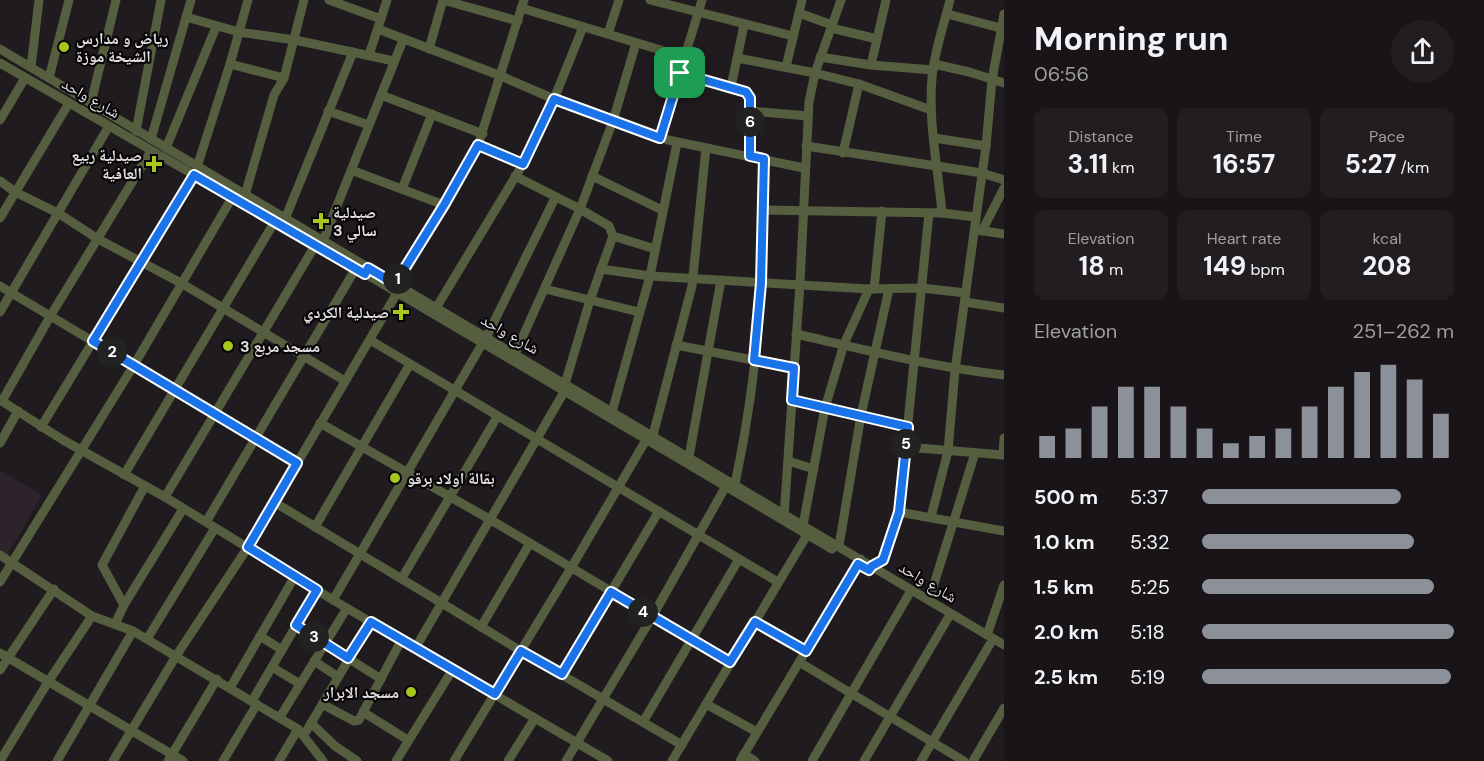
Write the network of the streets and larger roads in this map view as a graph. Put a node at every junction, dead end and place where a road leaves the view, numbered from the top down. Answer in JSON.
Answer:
{"nodes":[{"id":1,"x":39,"y":0,"type":"edge"},
{"id":2,"x":69,"y":0,"type":"edge"},
{"id":3,"x":116,"y":0,"type":"edge"},
{"id":4,"x":161,"y":0,"type":"edge"},
{"id":5,"x":191,"y":0,"type":"edge"},
{"id":6,"x":248,"y":0,"type":"edge"},
{"id":7,"x":304,"y":0,"type":"edge"},
{"id":8,"x":329,"y":0,"type":"edge"},
{"id":9,"x":387,"y":0,"type":"edge"},
{"id":10,"x":443,"y":0,"type":"edge"},
{"id":11,"x":619,"y":0,"type":"edge"},
{"id":12,"x":650,"y":0,"type":"edge"},
{"id":13,"x":702,"y":0,"type":"edge"},
{"id":14,"x":802,"y":0,"type":"edge"},
{"id":15,"x":841,"y":0,"type":"edge"},
{"id":16,"x":886,"y":0,"type":"edge"},
{"id":17,"x":950,"y":0,"type":"edge"},
{"id":18,"x":523,"y":4,"type":"edge"},
{"id":19,"x":699,"y":11,"type":"junction"},
{"id":20,"x":798,"y":13,"type":"junction"},
{"id":21,"x":947,"y":14,"type":"junction"},
{"id":22,"x":1004,"y":14,"type":"edge"},
{"id":23,"x":186,"y":17,"type":"junction"},
{"id":24,"x":381,"y":19,"type":"junction"},
{"id":25,"x":518,"y":21,"type":"junction"},
{"id":26,"x":744,"y":24,"type":"junction"},
{"id":27,"x":832,"y":26,"type":"junction"},
{"id":28,"x":216,"y":27,"type":"junction"},
{"id":29,"x":583,"y":27,"type":"junction"},
{"id":30,"x":378,"y":29,"type":"junction"},
{"id":31,"x":1002,"y":29,"type":"edge"},
{"id":32,"x":239,"y":32,"type":"junction"},
{"id":33,"x":608,"y":34,"type":"junction"},
{"id":34,"x":793,"y":36,"type":"junction"},
{"id":35,"x":877,"y":39,"type":"junction"},
{"id":36,"x":295,"y":40,"type":"junction"},
{"id":37,"x":402,"y":40,"type":"junction"},
{"id":38,"x":636,"y":43,"type":"junction"},
{"id":39,"x":0,"y":49,"type":"edge"},
{"id":40,"x":429,"y":49,"type":"junction"},
{"id":41,"x":353,"y":52,"type":"junction"},
{"id":42,"x":369,"y":55,"type":"junction"},
{"id":43,"x":684,"y":57,"type":"junction"},
{"id":44,"x":820,"y":57,"type":"junction"},
{"id":45,"x":737,"y":58,"type":"junction"},
{"id":46,"x":394,"y":61,"type":"junction"},
{"id":47,"x":0,"y":63,"type":"edge"},
{"id":48,"x":230,"y":64,"type":"junction"},
{"id":49,"x":871,"y":65,"type":"junction"},
{"id":50,"x":31,"y":67,"type":"junction"},
{"id":51,"x":786,"y":67,"type":"junction"},
{"id":52,"x":934,"y":67,"type":"junction"},
{"id":53,"x":680,"y":73,"type":"junction"},
{"id":54,"x":815,"y":73,"type":"junction"},
{"id":55,"x":501,"y":76,"type":"junction"},
{"id":56,"x":25,"y":78,"type":"junction"},
{"id":57,"x":49,"y":78,"type":"junction"},
{"id":58,"x":284,"y":78,"type":"junction"},
{"id":59,"x":992,"y":80,"type":"junction"},
{"id":60,"x":1004,"y":83,"type":"edge"},
{"id":61,"x":859,"y":84,"type":"junction"},
{"id":62,"x":730,"y":87,"type":"junction"},
{"id":63,"x":381,"y":95,"type":"junction"},
{"id":64,"x":554,"y":99,"type":"junction"},
{"id":65,"x":69,"y":103,"type":"junction"},
{"id":66,"x":91,"y":103,"type":"junction"},
{"id":67,"x":931,"y":110,"type":"junction"},
{"id":68,"x":328,"y":111,"type":"junction"},
{"id":69,"x":750,"y":111,"type":"junction"},
{"id":70,"x":432,"y":114,"type":"junction"},
{"id":71,"x":808,"y":116,"type":"junction"},
{"id":72,"x":0,"y":120,"type":"edge"},
{"id":73,"x":613,"y":121,"type":"junction"},
{"id":74,"x":369,"y":124,"type":"junction"},
{"id":75,"x":109,"y":126,"type":"junction"},
{"id":76,"x":136,"y":130,"type":"junction"},
{"id":77,"x":483,"y":134,"type":"junction"},
{"id":78,"x":660,"y":138,"type":"junction"},
{"id":79,"x":934,"y":138,"type":"junction"},
{"id":80,"x":151,"y":139,"type":"junction"},
{"id":81,"x":677,"y":143,"type":"junction"},
{"id":82,"x":478,"y":145,"type":"junction"},
{"id":83,"x":806,"y":146,"type":"junction"},
{"id":84,"x":986,"y":146,"type":"junction"},
{"id":85,"x":166,"y":148,"type":"junction"},
{"id":86,"x":706,"y":148,"type":"junction"},
{"id":87,"x":151,"y":151,"type":"junction"},
{"id":88,"x":843,"y":153,"type":"junction"},
{"id":89,"x":750,"y":156,"type":"junction"},
{"id":90,"x":764,"y":159,"type":"junction"},
{"id":91,"x":523,"y":164,"type":"junction"},
{"id":92,"x":938,"y":166,"type":"junction"},
{"id":93,"x":804,"y":168,"type":"junction"},
{"id":94,"x":351,"y":170,"type":"junction"},
{"id":95,"x":195,"y":171,"type":"junction"},
{"id":96,"x":982,"y":173,"type":"junction"},
{"id":97,"x":515,"y":176,"type":"junction"},
{"id":98,"x":592,"y":176,"type":"junction"},
{"id":99,"x":1004,"y":180,"type":"edge"},
{"id":100,"x":0,"y":182,"type":"edge"},
{"id":101,"x":1004,"y":188,"type":"edge"},
{"id":102,"x":402,"y":189,"type":"junction"},
{"id":103,"x":15,"y":192,"type":"junction"},
{"id":104,"x":245,"y":195,"type":"junction"},
{"id":105,"x":234,"y":196,"type":"junction"},
{"id":106,"x":555,"y":198,"type":"junction"},
{"id":107,"x":444,"y":205,"type":"junction"},
{"id":108,"x":580,"y":209,"type":"junction"},
{"id":109,"x":662,"y":210,"type":"junction"},
{"id":110,"x":762,"y":210,"type":"junction"},
{"id":111,"x":802,"y":210,"type":"junction"},
{"id":112,"x":882,"y":211,"type":"junction"},
{"id":113,"x":58,"y":213,"type":"junction"},
{"id":114,"x":929,"y":213,"type":"junction"},
{"id":115,"x":942,"y":213,"type":"junction"},
{"id":116,"x":976,"y":215,"type":"junction"},
{"id":117,"x":989,"y":217,"type":"junction"},
{"id":118,"x":0,"y":219,"type":"edge"},
{"id":119,"x":285,"y":219,"type":"junction"},
{"id":120,"x":274,"y":220,"type":"junction"},
{"id":121,"x":978,"y":230,"type":"junction"},
{"id":122,"x":1004,"y":234,"type":"edge"},
{"id":123,"x":613,"y":236,"type":"junction"},
{"id":124,"x":98,"y":239,"type":"junction"},
{"id":125,"x":320,"y":243,"type":"junction"},
{"id":126,"x":655,"y":249,"type":"junction"},
{"id":127,"x":140,"y":262,"type":"junction"},
{"id":128,"x":356,"y":268,"type":"junction"},
{"id":129,"x":601,"y":269,"type":"junction"},
{"id":130,"x":367,"y":271,"type":"junction"},
{"id":131,"x":650,"y":276,"type":"junction"},
{"id":132,"x":694,"y":278,"type":"junction"},
{"id":133,"x":721,"y":280,"type":"junction"},
{"id":134,"x":181,"y":283,"type":"junction"},
{"id":135,"x":761,"y":283,"type":"junction"},
{"id":136,"x":800,"y":284,"type":"junction"},
{"id":137,"x":0,"y":286,"type":"edge"},
{"id":138,"x":396,"y":288,"type":"junction"},
{"id":139,"x":921,"y":288,"type":"junction"},
{"id":140,"x":545,"y":289,"type":"junction"},
{"id":141,"x":872,"y":289,"type":"junction"},
{"id":142,"x":889,"y":289,"type":"junction"},
{"id":143,"x":11,"y":292,"type":"junction"},
{"id":144,"x":965,"y":298,"type":"junction"},
{"id":145,"x":590,"y":300,"type":"junction"},
{"id":146,"x":221,"y":308,"type":"junction"},
{"id":147,"x":436,"y":308,"type":"junction"},
{"id":148,"x":1004,"y":308,"type":"edge"},
{"id":149,"x":0,"y":312,"type":"edge"},
{"id":150,"x":639,"y":312,"type":"junction"},
{"id":151,"x":51,"y":315,"type":"junction"},
{"id":152,"x":263,"y":332,"type":"junction"},
{"id":153,"x":796,"y":334,"type":"junction"},
{"id":154,"x":370,"y":340,"type":"junction"},
{"id":155,"x":93,"y":341,"type":"junction"},
{"id":156,"x":484,"y":341,"type":"junction"},
{"id":157,"x":676,"y":345,"type":"junction"},
{"id":158,"x":844,"y":345,"type":"junction"},
{"id":159,"x":708,"y":350,"type":"junction"},
{"id":160,"x":874,"y":352,"type":"junction"},
{"id":161,"x":515,"y":354,"type":"junction"},
{"id":162,"x":304,"y":356,"type":"junction"},
{"id":163,"x":754,"y":360,"type":"junction"},
{"id":164,"x":913,"y":362,"type":"junction"},
{"id":165,"x":410,"y":364,"type":"junction"},
{"id":166,"x":134,"y":365,"type":"junction"},
{"id":167,"x":794,"y":368,"type":"junction"},
{"id":168,"x":955,"y":370,"type":"junction"},
{"id":169,"x":1004,"y":375,"type":"edge"},
{"id":170,"x":345,"y":381,"type":"junction"},
{"id":171,"x":174,"y":389,"type":"junction"},
{"id":172,"x":455,"y":390,"type":"junction"},
{"id":173,"x":570,"y":391,"type":"junction"},
{"id":174,"x":1,"y":400,"type":"edge"},
{"id":175,"x":792,"y":400,"type":"junction"},
{"id":176,"x":825,"y":408,"type":"junction"},
{"id":177,"x":18,"y":411,"type":"junction"},
{"id":178,"x":612,"y":412,"type":"junction"},
{"id":179,"x":215,"y":413,"type":"junction"},
{"id":180,"x":861,"y":416,"type":"junction"},
{"id":181,"x":497,"y":417,"type":"junction"},
{"id":182,"x":320,"y":423,"type":"junction"},
{"id":183,"x":41,"y":427,"type":"junction"},
{"id":184,"x":908,"y":427,"type":"junction"},
{"id":185,"x":257,"y":438,"type":"junction"},
{"id":186,"x":649,"y":438,"type":"junction"},
{"id":187,"x":1004,"y":438,"type":"edge"},
{"id":188,"x":537,"y":441,"type":"junction"},
{"id":189,"x":0,"y":443,"type":"edge"},
{"id":190,"x":363,"y":447,"type":"junction"},
{"id":191,"x":906,"y":447,"type":"junction"},
{"id":192,"x":81,"y":450,"type":"junction"},
{"id":193,"x":948,"y":451,"type":"junction"},
{"id":194,"x":975,"y":453,"type":"junction"},
{"id":195,"x":1003,"y":455,"type":"edge"},
{"id":196,"x":689,"y":457,"type":"junction"},
{"id":197,"x":788,"y":461,"type":"junction"},
{"id":198,"x":297,"y":463,"type":"junction"},
{"id":199,"x":814,"y":469,"type":"junction"},
{"id":200,"x":407,"y":473,"type":"junction"},
{"id":201,"x":124,"y":475,"type":"junction"},
{"id":202,"x":730,"y":485,"type":"junction"},
{"id":203,"x":145,"y":486,"type":"junction"},
{"id":204,"x":618,"y":488,"type":"junction"},
{"id":205,"x":165,"y":497,"type":"junction"},
{"id":206,"x":450,"y":498,"type":"junction"},
{"id":207,"x":274,"y":502,"type":"junction"},
{"id":208,"x":183,"y":509,"type":"junction"},
{"id":209,"x":659,"y":511,"type":"junction"},
{"id":210,"x":899,"y":512,"type":"junction"},
{"id":211,"x":784,"y":517,"type":"junction"},
{"id":212,"x":931,"y":517,"type":"junction"},
{"id":213,"x":491,"y":520,"type":"junction"},
{"id":214,"x":206,"y":522,"type":"junction"},
{"id":215,"x":955,"y":522,"type":"junction"},
{"id":216,"x":803,"y":525,"type":"junction"},
{"id":217,"x":315,"y":527,"type":"junction"},
{"id":218,"x":215,"y":528,"type":"junction"},
{"id":219,"x":1004,"y":531,"type":"edge"},
{"id":220,"x":699,"y":535,"type":"junction"},
{"id":221,"x":807,"y":535,"type":"junction"},
{"id":222,"x":530,"y":543,"type":"junction"},
{"id":223,"x":839,"y":546,"type":"junction"},
{"id":224,"x":248,"y":547,"type":"junction"},
{"id":225,"x":359,"y":553,"type":"junction"},
{"id":226,"x":0,"y":555,"type":"edge"},
{"id":227,"x":739,"y":559,"type":"junction"},
{"id":228,"x":13,"y":562,"type":"junction"},
{"id":229,"x":860,"y":562,"type":"junction"},
{"id":230,"x":571,"y":568,"type":"junction"},
{"id":231,"x":871,"y":568,"type":"junction"},
{"id":232,"x":295,"y":576,"type":"junction"},
{"id":233,"x":402,"y":578,"type":"junction"},
{"id":234,"x":0,"y":582,"type":"edge"},
{"id":235,"x":778,"y":582,"type":"junction"},
{"id":236,"x":1004,"y":585,"type":"edge"},
{"id":237,"x":54,"y":589,"type":"junction"},
{"id":238,"x":317,"y":590,"type":"junction"},
{"id":239,"x":611,"y":592,"type":"junction"},
{"id":240,"x":909,"y":594,"type":"junction"},
{"id":241,"x":333,"y":600,"type":"junction"},
{"id":242,"x":929,"y":600,"type":"junction"},
{"id":243,"x":441,"y":603,"type":"junction"},
{"id":244,"x":124,"y":605,"type":"junction"},
{"id":245,"x":347,"y":608,"type":"junction"},
{"id":246,"x":92,"y":616,"type":"junction"},
{"id":247,"x":652,"y":617,"type":"junction"},
{"id":248,"x":948,"y":618,"type":"junction"},
{"id":249,"x":371,"y":622,"type":"junction"},
{"id":250,"x":755,"y":622,"type":"junction"},
{"id":251,"x":115,"y":624,"type":"junction"},
{"id":252,"x":296,"y":625,"type":"junction"},
{"id":253,"x":481,"y":627,"type":"junction"},
{"id":254,"x":134,"y":631,"type":"junction"},
{"id":255,"x":260,"y":636,"type":"junction"},
{"id":256,"x":147,"y":639,"type":"junction"},
{"id":257,"x":402,"y":639,"type":"junction"},
{"id":258,"x":691,"y":639,"type":"junction"},
{"id":259,"x":989,"y":639,"type":"junction"},
{"id":260,"x":325,"y":643,"type":"junction"},
{"id":261,"x":1004,"y":645,"type":"edge"},
{"id":262,"x":416,"y":647,"type":"junction"},
{"id":263,"x":282,"y":650,"type":"junction"},
{"id":264,"x":521,"y":651,"type":"junction"},
{"id":265,"x":806,"y":651,"type":"junction"},
{"id":266,"x":1004,"y":652,"type":"edge"},
{"id":267,"x":4,"y":655,"type":"edge"},
{"id":268,"x":176,"y":656,"type":"junction"},
{"id":269,"x":348,"y":658,"type":"junction"},
{"id":270,"x":314,"y":661,"type":"junction"},
{"id":271,"x":730,"y":662,"type":"junction"},
{"id":272,"x":799,"y":662,"type":"junction"},
{"id":273,"x":272,"y":667,"type":"junction"},
{"id":274,"x":453,"y":669,"type":"junction"},
{"id":275,"x":0,"y":670,"type":"edge"},
{"id":276,"x":562,"y":674,"type":"junction"},
{"id":277,"x":337,"y":676,"type":"junction"},
{"id":278,"x":217,"y":679,"type":"junction"},
{"id":279,"x":381,"y":679,"type":"junction"},
{"id":280,"x":48,"y":682,"type":"junction"},
{"id":281,"x":300,"y":684,"type":"junction"},
{"id":282,"x":230,"y":688,"type":"junction"},
{"id":283,"x":495,"y":694,"type":"junction"},
{"id":284,"x":850,"y":694,"type":"junction"},
{"id":285,"x":603,"y":699,"type":"junction"},
{"id":286,"x":255,"y":702,"type":"junction"},
{"id":287,"x":322,"y":704,"type":"junction"},
{"id":288,"x":706,"y":704,"type":"junction"},
{"id":289,"x":90,"y":707,"type":"junction"},
{"id":290,"x":1004,"y":708,"type":"edge"},
{"id":291,"x":363,"y":712,"type":"junction"},
{"id":292,"x":280,"y":717,"type":"junction"},
{"id":293,"x":535,"y":718,"type":"junction"},
{"id":294,"x":890,"y":718,"type":"junction"},
{"id":295,"x":311,"y":723,"type":"junction"},
{"id":296,"x":643,"y":723,"type":"junction"},
{"id":297,"x":131,"y":731,"type":"junction"},
{"id":298,"x":301,"y":732,"type":"junction"},
{"id":299,"x":757,"y":732,"type":"junction"},
{"id":300,"x":408,"y":740,"type":"junction"},
{"id":301,"x":578,"y":742,"type":"junction"},
{"id":302,"x":932,"y":742,"type":"junction"},
{"id":303,"x":682,"y":745,"type":"junction"},
{"id":304,"x":4,"y":758,"type":"edge"},
{"id":305,"x":170,"y":758,"type":"edge"},
{"id":306,"x":742,"y":758,"type":"edge"},
{"id":307,"x":57,"y":761,"type":"edge"},
{"id":308,"x":113,"y":761,"type":"edge"},
{"id":309,"x":183,"y":761,"type":"edge"},
{"id":310,"x":223,"y":761,"type":"edge"},
{"id":311,"x":279,"y":761,"type":"edge"},
{"id":312,"x":323,"y":761,"type":"edge"},
{"id":313,"x":357,"y":761,"type":"edge"},
{"id":314,"x":396,"y":761,"type":"edge"},
{"id":315,"x":454,"y":761,"type":"edge"},
{"id":316,"x":508,"y":761,"type":"edge"},
{"id":317,"x":566,"y":761,"type":"edge"},
{"id":318,"x":608,"y":761,"type":"edge"},
{"id":319,"x":672,"y":761,"type":"edge"},
{"id":320,"x":755,"y":761,"type":"edge"},
{"id":321,"x":812,"y":761,"type":"edge"},
{"id":322,"x":864,"y":761,"type":"edge"},
{"id":323,"x":921,"y":761,"type":"edge"},
{"id":324,"x":964,"y":761,"type":"edge"},
{"id":325,"x":973,"y":761,"type":"edge"}],
"edges":[{"from":1,"to":50,"type":"street"},
{"from":2,"to":57,"type":"street"},
{"from":3,"to":66,"type":"street"},
{"from":4,"to":76,"type":"street"},
{"from":5,"to":23,"type":"street"},
{"from":6,"to":32,"type":"street"},
{"from":7,"to":36,"type":"street"},
{"from":8,"to":24,"type":"street"},
{"from":9,"to":24,"type":"street"},
{"from":10,"to":25,"type":"street"},
{"from":10,"to":40,"type":"street"},
{"from":11,"to":33,"type":"street"},
{"from":12,"to":19,"type":"street"},
{"from":13,"to":19,"type":"street"},
{"from":14,"to":20,"type":"street"},
{"from":15,"to":27,"type":"street"},
{"from":16,"to":35,"type":"street"},
{"from":17,"to":21,"type":"street"},
{"from":18,"to":25,"type":"street"},
{"from":18,"to":29,"type":"street"},
{"from":19,"to":26,"type":"street"},
{"from":19,"to":43,"type":"street"},
{"from":20,"to":27,"type":"street"},
{"from":20,"to":34,"type":"street"},
{"from":21,"to":31,"type":"street"},
{"from":21,"to":52,"type":"street"},
{"from":22,"to":31,"type":"street"},
{"from":23,"to":28,"type":"street"},
{"from":23,"to":80,"type":"street"},
{"from":24,"to":30,"type":"street"},
{"from":25,"to":55,"type":"street"},
{"from":26,"to":34,"type":"street"},
{"from":26,"to":45,"type":"street"},
{"from":27,"to":35,"type":"street"},
{"from":27,"to":44,"type":"street"},
{"from":28,"to":32,"type":"street"},
{"from":28,"to":85,"type":"street"},
{"from":29,"to":33,"type":"street"},
{"from":29,"to":64,"type":"street"},
{"from":30,"to":37,"type":"street"},
{"from":30,"to":42,"type":"street"},
{"from":31,"to":59,"type":"street"},
{"from":32,"to":36,"type":"street"},
{"from":32,"to":48,"type":"street"},
{"from":33,"to":38,"type":"street"},
{"from":34,"to":51,"type":"street"},
{"from":35,"to":49,"type":"street"},
{"from":36,"to":41,"type":"street"},
{"from":36,"to":58,"type":"street"},
{"from":37,"to":40,"type":"street"},
{"from":37,"to":46,"type":"street"},
{"from":38,"to":43,"type":"street"},
{"from":38,"to":73,"type":"street"},
{"from":39,"to":50,"type":"street","name":"شارع واحد"},
{"from":40,"to":55,"type":"street"},
{"from":41,"to":42,"type":"street"},
{"from":41,"to":68,"type":"street"},
{"from":42,"to":46,"type":"street"},
{"from":43,"to":53,"type":"street"},
{"from":44,"to":49,"type":"street"},
{"from":44,"to":54,"type":"street"},
{"from":45,"to":51,"type":"street"},
{"from":45,"to":62,"type":"street"},
{"from":46,"to":63,"type":"street"},
{"from":47,"to":56,"type":"street","name":"شارع واحد"},
{"from":48,"to":58,"type":"street"},
{"from":48,"to":95,"type":"street"},
{"from":49,"to":52,"type":"street"},
{"from":50,"to":57,"type":"street","name":"شارع واحد"},
{"from":51,"to":54,"type":"street"},
{"from":52,"to":59,"type":"street"},
{"from":52,"to":67,"type":"street"},
{"from":53,"to":62,"type":"street"},
{"from":53,"to":78,"type":"street"},
{"from":54,"to":61,"type":"street"},
{"from":54,"to":71,"type":"street"},
{"from":55,"to":64,"type":"street"},
{"from":55,"to":77,"type":"street"},
{"from":56,"to":65,"type":"street","name":"شارع واحد"},
{"from":56,"to":72,"type":"street"},
{"from":57,"to":66,"type":"street","name":"شارع واحد"},
{"from":58,"to":104,"type":"street"},
{"from":59,"to":60,"type":"street"},
{"from":59,"to":84,"type":"street"},
{"from":61,"to":67,"type":"street"},
{"from":61,"to":88,"type":"street"},
{"from":62,"to":69,"type":"street"},
{"from":63,"to":70,"type":"street"},
{"from":63,"to":74,"type":"street"},
{"from":64,"to":73,"type":"street"},
{"from":64,"to":91,"type":"street"},
{"from":65,"to":75,"type":"street","name":"شارع واحد"},
{"from":65,"to":103,"type":"street"},
{"from":66,"to":76,"type":"street","name":"شارع واحد"},
{"from":67,"to":79,"type":"street"},
{"from":68,"to":74,"type":"street"},
{"from":68,"to":119,"type":"street"},
{"from":69,"to":71,"type":"street"},
{"from":69,"to":89,"type":"street"},
{"from":70,"to":77,"type":"street"},
{"from":70,"to":102,"type":"street"},
{"from":71,"to":83,"type":"street"},
{"from":73,"to":78,"type":"street"},
{"from":73,"to":98,"type":"street"},
{"from":74,"to":94,"type":"street"},
{"from":75,"to":87,"type":"street","name":"شارع واحد"},
{"from":75,"to":113,"type":"street"},
{"from":76,"to":80,"type":"street","name":"شارع واحد"},
{"from":77,"to":82,"type":"street"},
{"from":78,"to":81,"type":"street"},
{"from":79,"to":84,"type":"street"},
{"from":79,"to":92,"type":"street"},
{"from":80,"to":85,"type":"street","name":"شارع واحد"},
{"from":81,"to":86,"type":"street"},
{"from":81,"to":109,"type":"street"},
{"from":82,"to":91,"type":"street"},
{"from":82,"to":107,"type":"street"},
{"from":83,"to":88,"type":"street"},
{"from":83,"to":93,"type":"street"},
{"from":84,"to":96,"type":"street"},
{"from":85,"to":95,"type":"street","name":"شارع واحد"},
{"from":86,"to":89,"type":"street"},
{"from":86,"to":132,"type":"street"},
{"from":87,"to":95,"type":"street","name":"شارع واحد"},
{"from":87,"to":124,"type":"street"},
{"from":88,"to":92,"type":"street"},
{"from":89,"to":90,"type":"street"},
{"from":90,"to":93,"type":"street"},
{"from":90,"to":110,"type":"street"},
{"from":91,"to":97,"type":"street"},
{"from":92,"to":96,"type":"street"},
{"from":92,"to":115,"type":"street"},
{"from":93,"to":111,"type":"street"},
{"from":94,"to":102,"type":"street"},
{"from":94,"to":125,"type":"street"},
{"from":95,"to":104,"type":"street","name":"شارع واحد"},
{"from":95,"to":105,"type":"street","name":"شارع واحد"},
{"from":95,"to":127,"type":"street"},
{"from":96,"to":99,"type":"street"},
{"from":96,"to":116,"type":"street"},
{"from":97,"to":106,"type":"street"},
{"from":97,"to":147,"type":"street"},
{"from":98,"to":108,"type":"street"},
{"from":98,"to":109,"type":"street"},
{"from":100,"to":103,"type":"street"},
{"from":101,"to":117,"type":"street"},
{"from":102,"to":107,"type":"street"},
{"from":103,"to":113,"type":"street"},
{"from":103,"to":118,"type":"street"},
{"from":104,"to":119,"type":"street","name":"شارع واحد"},
{"from":105,"to":120,"type":"street","name":"شارع واحد"},
{"from":105,"to":134,"type":"street"},
{"from":106,"to":108,"type":"street"},
{"from":106,"to":156,"type":"street"},
{"from":107,"to":138,"type":"street"},
{"from":108,"to":123,"type":"street"},
{"from":108,"to":140,"type":"street"},
{"from":109,"to":126,"type":"street"},
{"from":110,"to":111,"type":"street"},
{"from":110,"to":135,"type":"street"},
{"from":111,"to":112,"type":"street"},
{"from":111,"to":136,"type":"street"},
{"from":112,"to":114,"type":"street"},
{"from":112,"to":141,"type":"street"},
{"from":113,"to":124,"type":"street"},
{"from":113,"to":143,"type":"street"},
{"from":114,"to":115,"type":"street"},
{"from":114,"to":139,"type":"street"},
{"from":115,"to":116,"type":"street"},
{"from":116,"to":117,"type":"street"},
{"from":116,"to":121,"type":"street"},
{"from":117,"to":121,"type":"street"},
{"from":119,"to":125,"type":"street","name":"شارع واحد"},
{"from":120,"to":125,"type":"street","name":"شارع واحد"},
{"from":120,"to":146,"type":"street"},
{"from":121,"to":122,"type":"street"},
{"from":121,"to":144,"type":"street"},
{"from":123,"to":126,"type":"street"},
{"from":123,"to":129,"type":"street"},
{"from":124,"to":127,"type":"street"},
{"from":124,"to":151,"type":"street"},
{"from":125,"to":128,"type":"street","name":"شارع واحد"},
{"from":125,"to":130,"type":"street","name":"شارع واحد"},
{"from":125,"to":152,"type":"street"},
{"from":126,"to":131,"type":"street"},
{"from":127,"to":134,"type":"street"},
{"from":127,"to":155,"type":"street"},
{"from":128,"to":130,"type":"street","name":"شارع واحد"},
{"from":128,"to":162,"type":"street"},
{"from":129,"to":131,"type":"street"},
{"from":129,"to":145,"type":"street"},
{"from":130,"to":138,"type":"street","name":"شارع واحد"},
{"from":131,"to":132,"type":"street"},
{"from":131,"to":150,"type":"street"},
{"from":132,"to":133,"type":"street"},
{"from":132,"to":157,"type":"street"},
{"from":133,"to":135,"type":"street"},
{"from":133,"to":159,"type":"street"},
{"from":134,"to":146,"type":"street"},
{"from":134,"to":166,"type":"street"},
{"from":135,"to":136,"type":"street"},
{"from":135,"to":163,"type":"street"},
{"from":136,"to":141,"type":"street"},
{"from":136,"to":153,"type":"street"},
{"from":137,"to":143,"type":"street"},
{"from":138,"to":147,"type":"street","name":"شارع واحد"},
{"from":138,"to":154,"type":"street"},
{"from":138,"to":156,"type":"street","name":"شارع واحد"},
{"from":139,"to":142,"type":"street"},
{"from":139,"to":144,"type":"street"},
{"from":139,"to":164,"type":"street"},
{"from":140,"to":145,"type":"street"},
{"from":140,"to":161,"type":"street"},
{"from":141,"to":142,"type":"street"},
{"from":141,"to":158,"type":"street"},
{"from":142,"to":160,"type":"street"},
{"from":143,"to":149,"type":"street"},
{"from":143,"to":151,"type":"street"},
{"from":144,"to":148,"type":"street"},
{"from":144,"to":168,"type":"street"},
{"from":145,"to":150,"type":"street"},
{"from":145,"to":173,"type":"street"},
{"from":146,"to":152,"type":"street"},
{"from":146,"to":171,"type":"street"},
{"from":147,"to":156,"type":"street","name":"شارع واحد"},
{"from":150,"to":178,"type":"street"},
{"from":151,"to":155,"type":"street"},
{"from":151,"to":174,"type":"street"},
{"from":152,"to":162,"type":"street"},
{"from":152,"to":179,"type":"street"},
{"from":153,"to":158,"type":"street"},
{"from":153,"to":167,"type":"street"},
{"from":154,"to":165,"type":"street"},
{"from":154,"to":170,"type":"street"},
{"from":155,"to":166,"type":"street"},
{"from":155,"to":183,"type":"street"},
{"from":156,"to":161,"type":"street","name":"شارع واحد"},
{"from":156,"to":172,"type":"street"},
{"from":156,"to":173,"type":"street","name":"شارع واحد"},
{"from":157,"to":159,"type":"street"},
{"from":157,"to":186,"type":"street"},
{"from":158,"to":160,"type":"street"},
{"from":158,"to":176,"type":"street"},
{"from":159,"to":163,"type":"street"},
{"from":159,"to":196,"type":"street"},
{"from":160,"to":164,"type":"street"},
{"from":160,"to":180,"type":"street"},
{"from":161,"to":173,"type":"street","name":"شارع واحد"},
{"from":162,"to":170,"type":"street"},
{"from":162,"to":185,"type":"street"},
{"from":163,"to":167,"type":"street"},
{"from":163,"to":202,"type":"street"},
{"from":164,"to":168,"type":"street"},
{"from":164,"to":184,"type":"street"},
{"from":165,"to":172,"type":"street"},
{"from":165,"to":190,"type":"street"},
{"from":166,"to":171,"type":"street"},
{"from":166,"to":192,"type":"street"},
{"from":167,"to":175,"type":"street"},
{"from":168,"to":169,"type":"street"},
{"from":168,"to":193,"type":"street"},
{"from":170,"to":182,"type":"street"},
{"from":171,"to":179,"type":"street"},
{"from":171,"to":201,"type":"street"},
{"from":172,"to":181,"type":"street"},
{"from":172,"to":200,"type":"street"},
{"from":173,"to":178,"type":"street","name":"شارع واحد"},
{"from":173,"to":186,"type":"street","name":"شارع واحد"},
{"from":173,"to":188,"type":"street"},
{"from":174,"to":177,"type":"street"},
{"from":175,"to":176,"type":"street"},
{"from":175,"to":197,"type":"street"},
{"from":176,"to":180,"type":"street"},
{"from":176,"to":199,"type":"street"},
{"from":177,"to":183,"type":"street"},
{"from":177,"to":189,"type":"street"},
{"from":178,"to":186,"type":"street","name":"شارع واحد"},
{"from":179,"to":185,"type":"street"},
{"from":179,"to":205,"type":"street"},
{"from":180,"to":184,"type":"street"},
{"from":180,"to":223,"type":"street"},
{"from":181,"to":188,"type":"street"},
{"from":181,"to":206,"type":"street"},
{"from":182,"to":190,"type":"street"},
{"from":182,"to":198,"type":"street"},
{"from":183,"to":192,"type":"street"},
{"from":184,"to":191,"type":"street"},
{"from":185,"to":198,"type":"street"},
{"from":185,"to":214,"type":"street"},
{"from":186,"to":196,"type":"street","name":"شارع واحد"},
{"from":186,"to":202,"type":"street","name":"شارع واحد"},
{"from":186,"to":204,"type":"street"},
{"from":187,"to":195,"type":"street"},
{"from":188,"to":204,"type":"street"},
{"from":188,"to":213,"type":"street"},
{"from":190,"to":200,"type":"street"},
{"from":190,"to":217,"type":"street"},
{"from":191,"to":193,"type":"street"},
{"from":191,"to":210,"type":"street"},
{"from":192,"to":201,"type":"street"},
{"from":192,"to":228,"type":"street"},
{"from":193,"to":194,"type":"street"},
{"from":193,"to":212,"type":"street"},
{"from":194,"to":195,"type":"street"},
{"from":194,"to":215,"type":"street"},
{"from":196,"to":202,"type":"street","name":"شارع واحد"},
{"from":197,"to":199,"type":"street"},
{"from":197,"to":211,"type":"street"},
{"from":198,"to":207,"type":"street"},
{"from":199,"to":216,"type":"street"},
{"from":200,"to":206,"type":"street"},
{"from":200,"to":225,"type":"street"},
{"from":201,"to":203,"type":"street"},
{"from":202,"to":211,"type":"street","name":"شارع واحد"},
{"from":202,"to":220,"type":"street"},
{"from":203,"to":205,"type":"street"},
{"from":203,"to":244,"type":"street"},
{"from":204,"to":209,"type":"street"},
{"from":204,"to":230,"type":"street"},
{"from":205,"to":208,"type":"street"},
{"from":206,"to":213,"type":"street"},
{"from":206,"to":233,"type":"street"},
{"from":207,"to":217,"type":"street"},
{"from":207,"to":224,"type":"street"},
{"from":208,"to":214,"type":"street"},
{"from":208,"to":244,"type":"street"},
{"from":209,"to":220,"type":"street"},
{"from":209,"to":239,"type":"street"},
{"from":210,"to":212,"type":"street"},
{"from":210,"to":231,"type":"street"},
{"from":211,"to":216,"type":"street","name":"شارع واحد"},
{"from":211,"to":221,"type":"street","name":"شارع واحد"},
{"from":212,"to":215,"type":"street"},
{"from":213,"to":222,"type":"street"},
{"from":213,"to":243,"type":"street"},
{"from":214,"to":218,"type":"street"},
{"from":215,"to":219,"type":"street"},
{"from":215,"to":242,"type":"street"},
{"from":216,"to":223,"type":"street","name":"شارع واحد"},
{"from":217,"to":225,"type":"street"},
{"from":218,"to":224,"type":"street"},
{"from":218,"to":256,"type":"street"},
{"from":220,"to":227,"type":"street"},
{"from":220,"to":247,"type":"street"},
{"from":221,"to":229,"type":"street","name":"شارع واحد"},
{"from":221,"to":235,"type":"street"},
{"from":222,"to":230,"type":"street"},
{"from":222,"to":253,"type":"street"},
{"from":223,"to":229,"type":"street","name":"شارع واحد"},
{"from":224,"to":232,"type":"street"},
{"from":224,"to":268,"type":"street"},
{"from":225,"to":233,"type":"street"},
{"from":225,"to":241,"type":"street"},
{"from":226,"to":228,"type":"street"},
{"from":227,"to":235,"type":"street"},
{"from":227,"to":258,"type":"street"},
{"from":228,"to":234,"type":"street"},
{"from":228,"to":237,"type":"street"},
{"from":229,"to":231,"type":"street","name":"شارع واحد"},
{"from":229,"to":265,"type":"street"},
{"from":230,"to":239,"type":"street"},
{"from":230,"to":264,"type":"street"},
{"from":231,"to":240,"type":"street","name":"شارع واحد"},
{"from":231,"to":242,"type":"street","name":"شارع واحد"},
{"from":232,"to":238,"type":"street"},
{"from":232,"to":255,"type":"street"},
{"from":233,"to":243,"type":"street"},
{"from":235,"to":250,"type":"street"},
{"from":236,"to":259,"type":"street"},
{"from":237,"to":246,"type":"street"},
{"from":237,"to":267,"type":"street"},
{"from":238,"to":241,"type":"street"},
{"from":238,"to":252,"type":"street"},
{"from":239,"to":247,"type":"street"},
{"from":239,"to":276,"type":"street"},
{"from":240,"to":248,"type":"street","name":"شارع واحد"},
{"from":240,"to":284,"type":"street"},
{"from":241,"to":245,"type":"street"},
{"from":242,"to":259,"type":"street","name":"شارع واحد"},
{"from":243,"to":253,"type":"street"},
{"from":243,"to":262,"type":"street"},
{"from":244,"to":251,"type":"street"},
{"from":245,"to":249,"type":"street"},
{"from":245,"to":260,"type":"street"},
{"from":246,"to":251,"type":"street"},
{"from":246,"to":280,"type":"street"},
{"from":247,"to":258,"type":"street"},
{"from":247,"to":285,"type":"street"},
{"from":248,"to":259,"type":"street","name":"شارع واحد"},
{"from":248,"to":294,"type":"street"},
{"from":249,"to":257,"type":"street"},
{"from":249,"to":269,"type":"street"},
{"from":250,"to":265,"type":"street"},
{"from":250,"to":271,"type":"street"},
{"from":251,"to":254,"type":"street"},
{"from":252,"to":260,"type":"street"},
{"from":252,"to":263,"type":"street"},
{"from":253,"to":264,"type":"street"},
{"from":254,"to":256,"type":"street"},
{"from":254,"to":289,"type":"street"},
{"from":255,"to":263,"type":"street"},
{"from":255,"to":282,"type":"street"},
{"from":256,"to":268,"type":"street"},
{"from":257,"to":262,"type":"street"},
{"from":257,"to":279,"type":"street"},
{"from":258,"to":271,"type":"street"},
{"from":258,"to":296,"type":"street"},
{"from":259,"to":261,"type":"street","name":"شارع واحد"},
{"from":259,"to":266,"type":"street","name":"شارع واحد"},
{"from":259,"to":302,"type":"street"},
{"from":260,"to":269,"type":"street"},
{"from":260,"to":270,"type":"street"},
{"from":262,"to":274,"type":"street"},
{"from":263,"to":273,"type":"street"},
{"from":264,"to":276,"type":"street"},
{"from":264,"to":283,"type":"street"},
{"from":265,"to":272,"type":"street"},
{"from":267,"to":275,"type":"street"},
{"from":267,"to":280,"type":"street"},
{"from":268,"to":278,"type":"street"},
{"from":268,"to":297,"type":"street"},
{"from":269,"to":277,"type":"street"},
{"from":269,"to":279,"type":"street"},
{"from":270,"to":277,"type":"street"},
{"from":270,"to":281,"type":"street"},
{"from":271,"to":288,"type":"street"},
{"from":272,"to":284,"type":"street"},
{"from":272,"to":299,"type":"street"},
{"from":273,"to":281,"type":"street"},
{"from":273,"to":286,"type":"street"},
{"from":274,"to":283,"type":"street"},
{"from":274,"to":300,"type":"street"},
{"from":276,"to":285,"type":"street"},
{"from":277,"to":287,"type":"street"},
{"from":278,"to":282,"type":"street"},
{"from":278,"to":305,"type":"street"},
{"from":279,"to":291,"type":"street"},
{"from":280,"to":289,"type":"street"},
{"from":280,"to":304,"type":"street"},
{"from":281,"to":292,"type":"street"},
{"from":282,"to":286,"type":"street"},
{"from":283,"to":293,"type":"street"},
{"from":283,"to":315,"type":"street"},
{"from":284,"to":294,"type":"street"},
{"from":284,"to":321,"type":"street"},
{"from":285,"to":296,"type":"street"},
{"from":285,"to":301,"type":"street"},
{"from":286,"to":292,"type":"street"},
{"from":286,"to":310,"type":"street"},
{"from":287,"to":291,"type":"street"},
{"from":287,"to":295,"type":"street"},
{"from":288,"to":299,"type":"street"},
{"from":288,"to":303,"type":"street"},
{"from":289,"to":297,"type":"street"},
{"from":289,"to":307,"type":"street"},
{"from":290,"to":325,"type":"street"},
{"from":291,"to":300,"type":"street"},
{"from":292,"to":298,"type":"street"},
{"from":293,"to":301,"type":"street"},
{"from":293,"to":316,"type":"street"},
{"from":294,"to":302,"type":"street"},
{"from":294,"to":322,"type":"street"},
{"from":295,"to":298,"type":"street"},
{"from":295,"to":313,"type":"street"},
{"from":296,"to":303,"type":"street"},
{"from":297,"to":305,"type":"street"},
{"from":297,"to":308,"type":"street"},
{"from":298,"to":311,"type":"street"},
{"from":298,"to":312,"type":"street"},
{"from":299,"to":306,"type":"street"},
{"from":300,"to":314,"type":"street"},
{"from":301,"to":317,"type":"street"},
{"from":301,"to":318,"type":"street"},
{"from":302,"to":323,"type":"street"},
{"from":302,"to":324,"type":"street"},
{"from":303,"to":319,"type":"street"},
{"from":305,"to":309,"type":"street"},
{"from":306,"to":320,"type":"street"}]}
